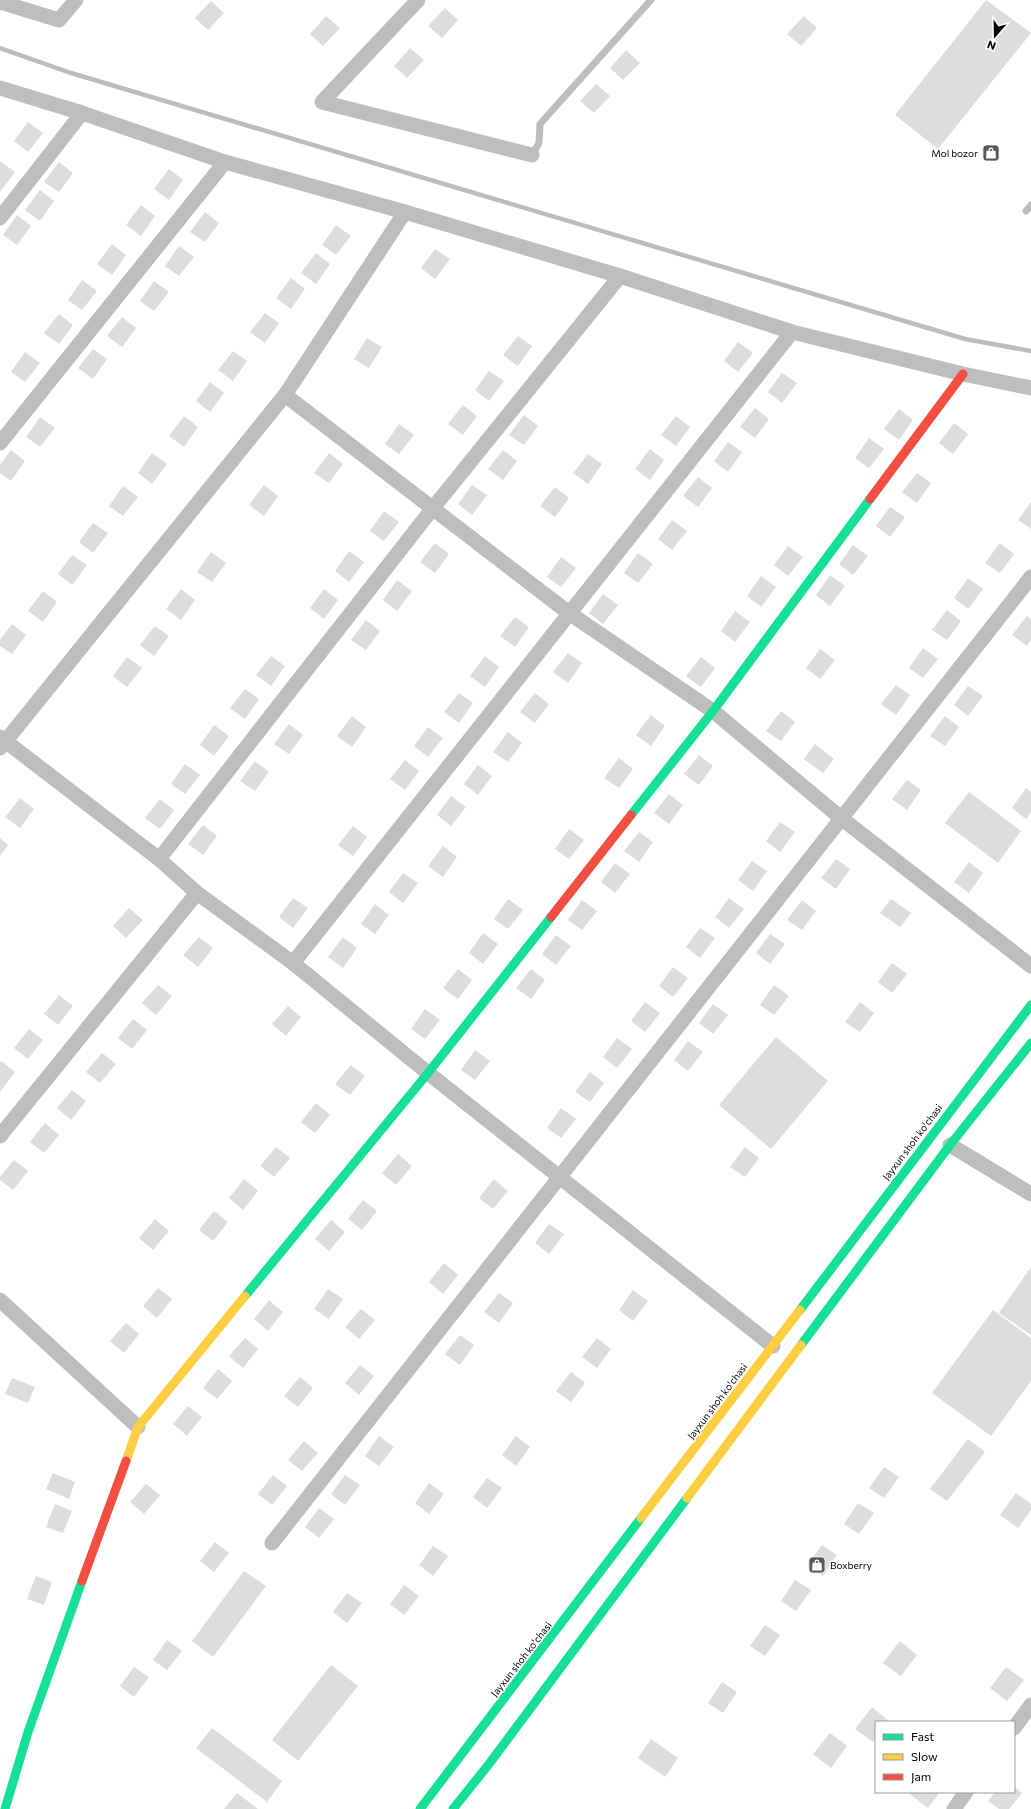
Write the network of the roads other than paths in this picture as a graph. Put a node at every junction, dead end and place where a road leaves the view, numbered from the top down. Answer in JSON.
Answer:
{"nodes":[{"id":1,"x":76,"y":0,"type":"edge"},
{"id":2,"x":418,"y":0,"type":"edge"},
{"id":3,"x":651,"y":0,"type":"edge"},
{"id":4,"x":0,"y":2,"type":"edge"},
{"id":5,"x":0,"y":88,"type":"edge"},
{"id":6,"x":82,"y":113,"type":"junction"},
{"id":7,"x":532,"y":155,"type":"joint"},
{"id":8,"x":225,"y":162,"type":"junction"},
{"id":9,"x":1031,"y":205,"type":"edge"},
{"id":10,"x":1026,"y":211,"type":"dead end"},
{"id":11,"x":405,"y":212,"type":"junction"},
{"id":12,"x":0,"y":218,"type":"edge"},
{"id":13,"x":620,"y":276,"type":"junction"},
{"id":14,"x":792,"y":332,"type":"junction"},
{"id":15,"x":963,"y":374,"type":"junction"},
{"id":16,"x":1031,"y":388,"type":"edge"},
{"id":17,"x":285,"y":395,"type":"junction"},
{"id":18,"x":0,"y":443,"type":"edge"},
{"id":19,"x":433,"y":508,"type":"junction"},
{"id":20,"x":1031,"y":577,"type":"edge"},
{"id":21,"x":569,"y":613,"type":"junction"},
{"id":22,"x":713,"y":711,"type":"junction"},
{"id":23,"x":2,"y":742,"type":"edge"},
{"id":24,"x":840,"y":818,"type":"junction"},
{"id":25,"x":159,"y":859,"type":"junction"},
{"id":26,"x":197,"y":893,"type":"junction"},
{"id":27,"x":293,"y":963,"type":"junction"},
{"id":28,"x":1031,"y":966,"type":"edge"},
{"id":29,"x":1031,"y":1005,"type":"edge"},
{"id":30,"x":1031,"y":1043,"type":"edge"},
{"id":31,"x":428,"y":1073,"type":"junction"},
{"id":32,"x":0,"y":1136,"type":"edge"},
{"id":33,"x":950,"y":1145,"type":"junction"},
{"id":34,"x":558,"y":1177,"type":"junction"},
{"id":35,"x":1031,"y":1194,"type":"edge"},
{"id":36,"x":0,"y":1300,"type":"edge"},
{"id":37,"x":773,"y":1346,"type":"junction"},
{"id":38,"x":138,"y":1427,"type":"junction"},
{"id":39,"x":272,"y":1543,"type":"dead end"},
{"id":40,"x":1031,"y":1705,"type":"edge"},
{"id":41,"x":1015,"y":1727,"type":"edge"},
{"id":42,"x":965,"y":1793,"type":"edge"},
{"id":43,"x":5,"y":1809,"type":"edge"},
{"id":44,"x":420,"y":1809,"type":"edge"},
{"id":45,"x":453,"y":1809,"type":"edge"},
{"id":46,"x":954,"y":1809,"type":"edge"}],
"edges":[{"from":1,"to":4,"type":"street"},
{"from":2,"to":7,"type":"street"},
{"from":3,"to":7,"type":"lane"},
{"from":5,"to":6,"type":"street"},
{"from":6,"to":8,"type":"street"},
{"from":6,"to":12,"type":"street"},
{"from":8,"to":11,"type":"street"},
{"from":8,"to":18,"type":"street"},
{"from":9,"to":10,"type":"lane"},
{"from":11,"to":13,"type":"street"},
{"from":11,"to":17,"type":"street"},
{"from":13,"to":14,"type":"street"},
{"from":13,"to":19,"type":"street"},
{"from":14,"to":15,"type":"street"},
{"from":14,"to":21,"type":"street"},
{"from":15,"to":16,"type":"street"},
{"from":15,"to":22,"type":"main road"},
{"from":17,"to":19,"type":"street"},
{"from":17,"to":23,"type":"street"},
{"from":19,"to":21,"type":"street"},
{"from":19,"to":25,"type":"street"},
{"from":20,"to":24,"type":"street"},
{"from":21,"to":22,"type":"street"},
{"from":21,"to":27,"type":"street"},
{"from":22,"to":24,"type":"street"},
{"from":22,"to":31,"type":"main road"},
{"from":23,"to":25,"type":"street"},
{"from":24,"to":28,"type":"street"},
{"from":24,"to":34,"type":"street"},
{"from":25,"to":26,"type":"street"},
{"from":26,"to":27,"type":"street"},
{"from":26,"to":32,"type":"street"},
{"from":27,"to":31,"type":"street"},
{"from":29,"to":37,"type":"main road","name":"Jayxun shoh ko'chasi"},
{"from":30,"to":33,"type":"main road"},
{"from":31,"to":34,"type":"street"},
{"from":31,"to":38,"type":"main road"},
{"from":33,"to":35,"type":"street"},
{"from":33,"to":45,"type":"main road"},
{"from":34,"to":37,"type":"street"},
{"from":34,"to":39,"type":"street"},
{"from":36,"to":38,"type":"street"},
{"from":37,"to":44,"type":"main road","name":"Jayxun shoh ko'chasi"},
{"from":38,"to":43,"type":"main road"},
{"from":40,"to":41,"type":"street"},
{"from":42,"to":46,"type":"street"}]}
